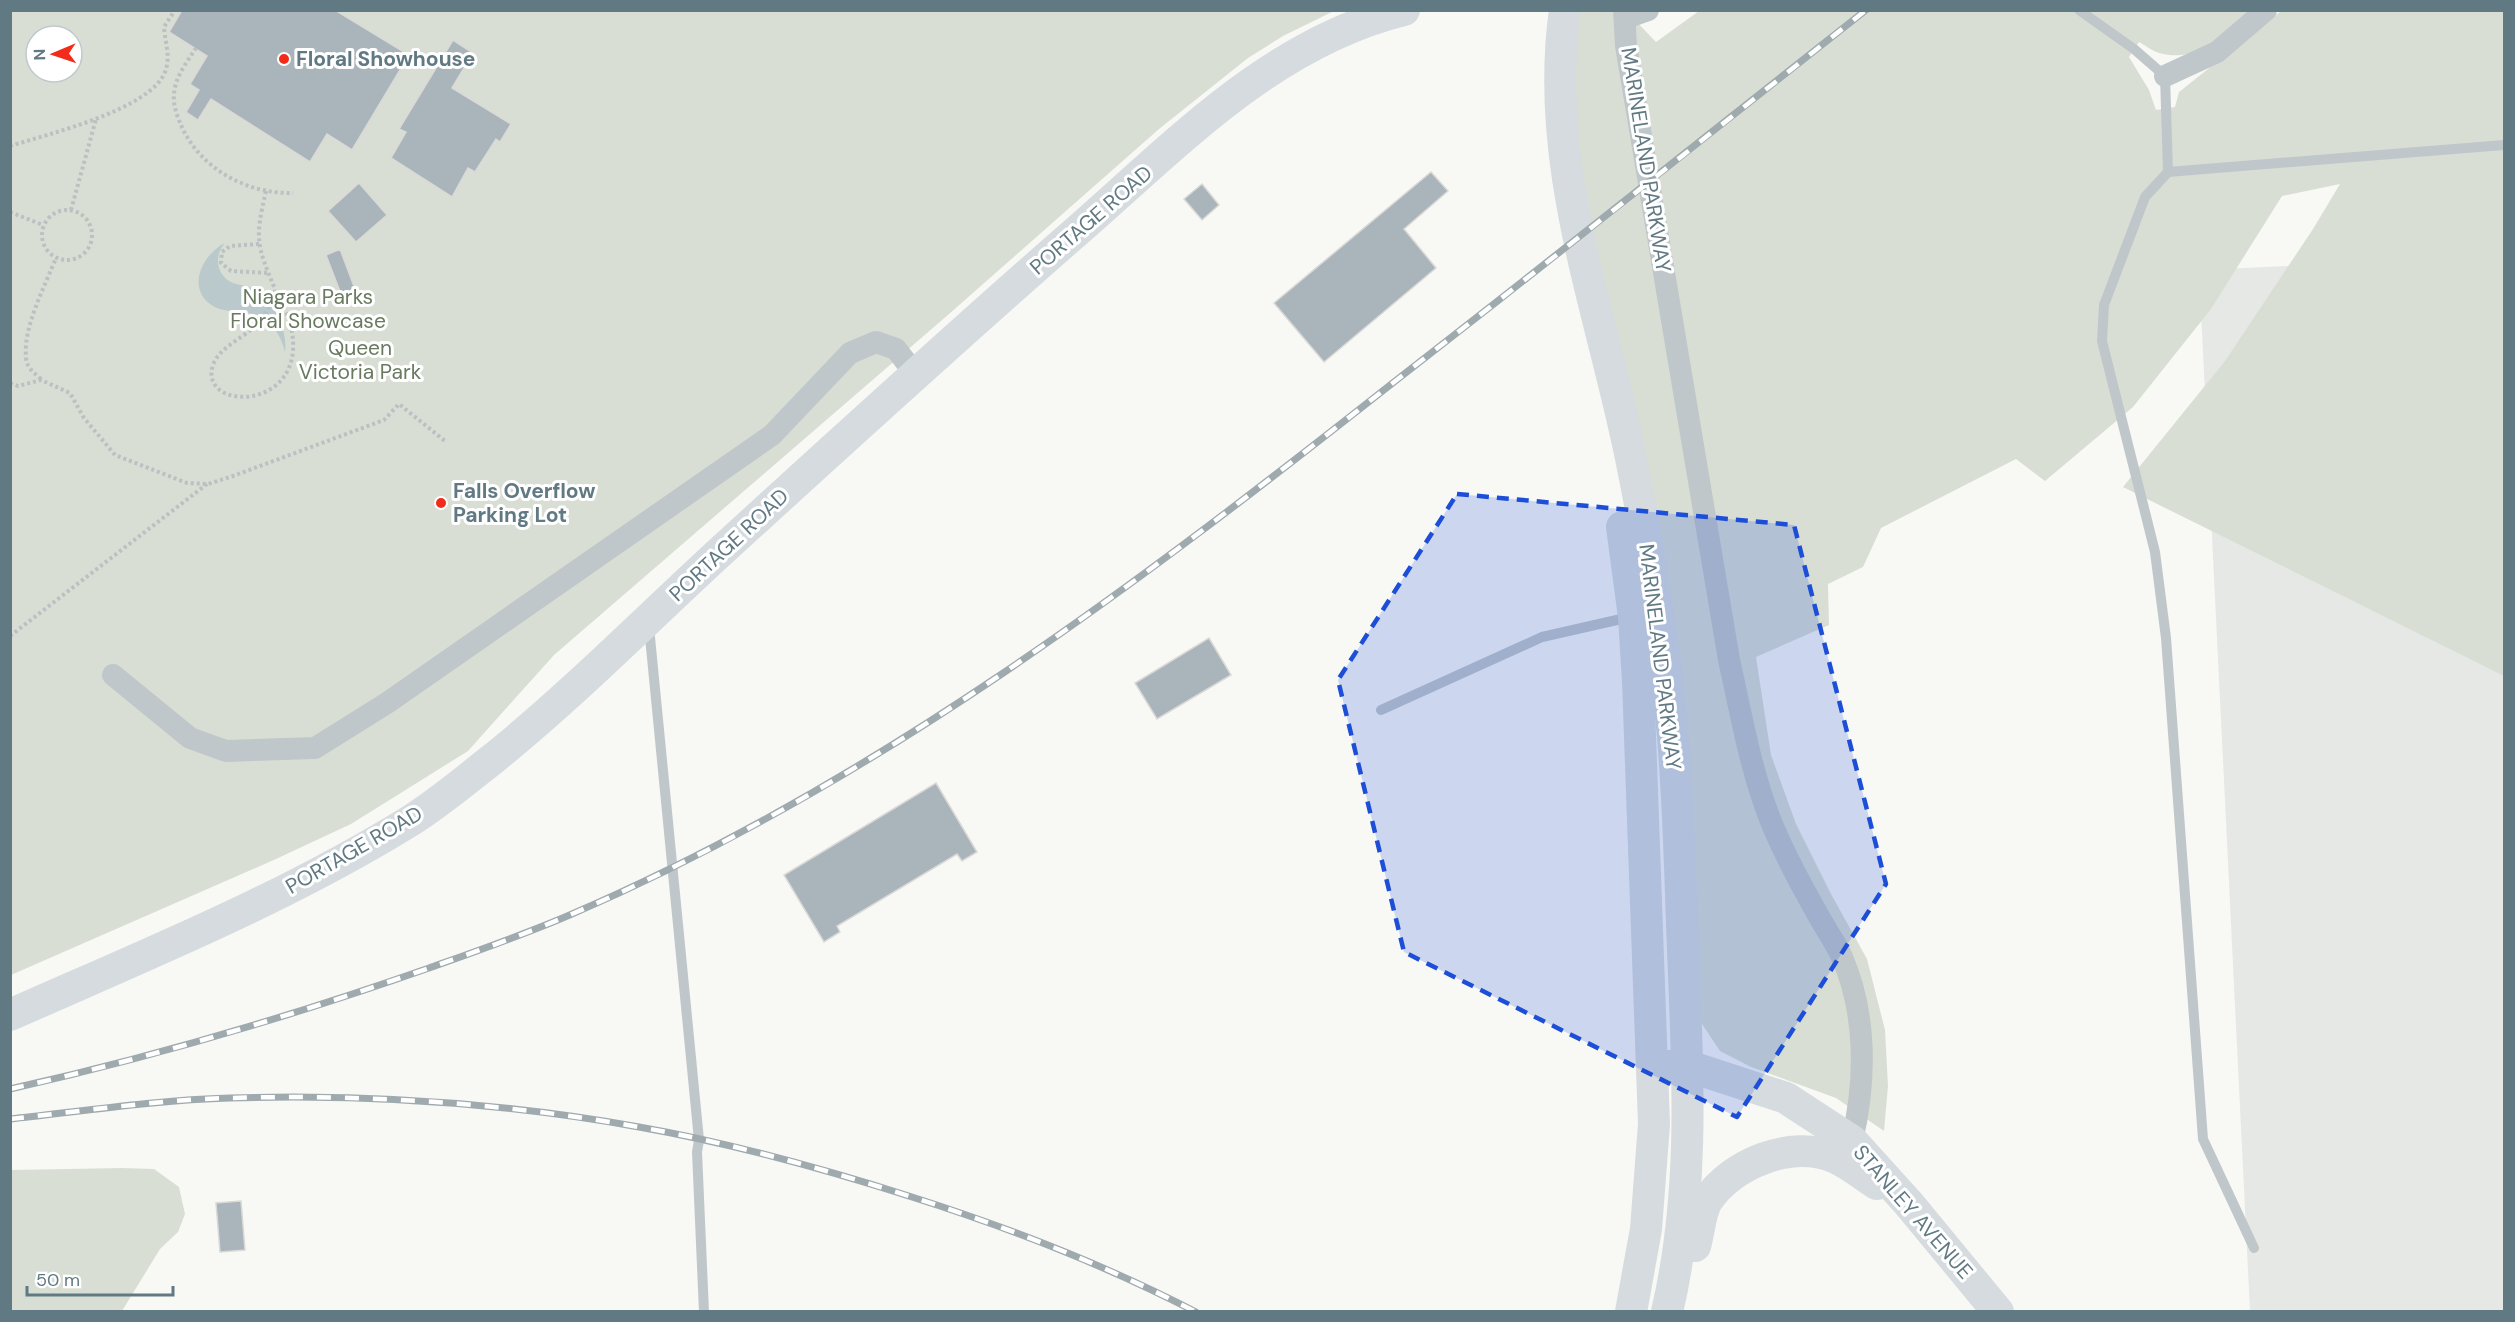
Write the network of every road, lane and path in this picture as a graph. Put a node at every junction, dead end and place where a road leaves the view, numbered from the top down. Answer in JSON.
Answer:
{"nodes":[{"id":1,"x":175,"y":10,"type":"edge"},
{"id":2,"x":1348,"y":10,"type":"edge"},
{"id":3,"x":1404,"y":10,"type":"edge"},
{"id":4,"x":1545,"y":10,"type":"edge"},
{"id":5,"x":1565,"y":10,"type":"edge"},
{"id":6,"x":1648,"y":10,"type":"edge"},
{"id":7,"x":2079,"y":10,"type":"edge"},
{"id":8,"x":2266,"y":10,"type":"edge"},
{"id":9,"x":1625,"y":14,"type":"edge"},
{"id":10,"x":196,"y":48,"type":"dead end"},
{"id":11,"x":2165,"y":76,"type":"junction"},
{"id":12,"x":96,"y":118,"type":"junction"},
{"id":13,"x":10,"y":146,"type":"edge"},
{"id":14,"x":2505,"y":146,"type":"edge"},
{"id":15,"x":1156,"y":162,"type":"junction"},
{"id":16,"x":2168,"y":172,"type":"junction"},
{"id":17,"x":266,"y":191,"type":"junction"},
{"id":18,"x":293,"y":193,"type":"dead end"},
{"id":19,"x":71,"y":210,"type":"junction"},
{"id":20,"x":10,"y":212,"type":"edge"},
{"id":21,"x":44,"y":225,"type":"junction"},
{"id":22,"x":259,"y":244,"type":"junction"},
{"id":23,"x":56,"y":258,"type":"junction"},
{"id":24,"x":269,"y":273,"type":"junction"},
{"id":25,"x":275,"y":289,"type":"junction"},
{"id":26,"x":916,"y":375,"type":"junction"},
{"id":27,"x":41,"y":380,"type":"junction"},
{"id":28,"x":10,"y":383,"type":"edge"},
{"id":29,"x":445,"y":441,"type":"dead end"},
{"id":30,"x":207,"y":483,"type":"junction"},
{"id":31,"x":1634,"y":617,"type":"junction"},
{"id":32,"x":648,"y":621,"type":"junction"},
{"id":33,"x":10,"y":636,"type":"edge"},
{"id":34,"x":113,"y":675,"type":"dead end"},
{"id":35,"x":1382,"y":710,"type":"dead end"},
{"id":36,"x":10,"y":1015,"type":"edge"},
{"id":37,"x":1688,"y":1066,"type":"junction"},
{"id":38,"x":1652,"y":1067,"type":"junction"},
{"id":39,"x":1852,"y":1141,"type":"junction"},
{"id":40,"x":1909,"y":1204,"type":"junction"},
{"id":41,"x":2254,"y":1248,"type":"dead end"},
{"id":42,"x":705,"y":1311,"type":"edge"},
{"id":43,"x":1631,"y":1311,"type":"edge"},
{"id":44,"x":1667,"y":1311,"type":"edge"},
{"id":45,"x":1682,"y":1311,"type":"edge"},
{"id":46,"x":1998,"y":1311,"type":"edge"}],
"edges":[{"from":1,"to":12,"type":"path"},
{"from":2,"to":15,"type":"main road"},
{"from":3,"to":15,"type":"main road","name":"PORTAGE ROAD"},
{"from":4,"to":31,"type":"main road","name":"MARINELAND PARKWAY"},
{"from":5,"to":37,"type":"main road","name":"MARINELAND PARKWAY"},
{"from":6,"to":9,"type":"street"},
{"from":7,"to":11,"type":"lane"},
{"from":8,"to":11,"type":"street"},
{"from":9,"to":39,"type":"street","name":"MARINELAND PARKWAY"},
{"from":10,"to":17,"type":"path"},
{"from":11,"to":16,"type":"lane"},
{"from":12,"to":13,"type":"path"},
{"from":12,"to":19,"type":"path"},
{"from":14,"to":16,"type":"lane"},
{"from":15,"to":26,"type":"main road","name":"PORTAGE ROAD"},
{"from":16,"to":41,"type":"lane"},
{"from":17,"to":18,"type":"path"},
{"from":17,"to":22,"type":"path"},
{"from":19,"to":21,"type":"path"},
{"from":19,"to":23,"type":"path"},
{"from":20,"to":21,"type":"path"},
{"from":21,"to":23,"type":"path"},
{"from":22,"to":24,"type":"path"},
{"from":22,"to":24,"type":"path"},
{"from":23,"to":27,"type":"path"},
{"from":24,"to":25,"type":"path"},
{"from":25,"to":25,"type":"path"},
{"from":26,"to":32,"type":"main road","name":"PORTAGE ROAD"},
{"from":26,"to":34,"type":"street"},
{"from":27,"to":28,"type":"path"},
{"from":27,"to":30,"type":"path"},
{"from":29,"to":30,"type":"path"},
{"from":30,"to":33,"type":"path"},
{"from":31,"to":35,"type":"lane"},
{"from":31,"to":38,"type":"main road","name":"MARINELAND PARKWAY"},
{"from":32,"to":36,"type":"main road","name":"PORTAGE ROAD"},
{"from":32,"to":42,"type":"lane"},
{"from":37,"to":38,"type":"main road","name":"STANLEY AVENUE"},
{"from":37,"to":39,"type":"main road","name":"STANLEY AVENUE"},
{"from":37,"to":44,"type":"main road","name":"MARINELAND PARKWAY"},
{"from":38,"to":43,"type":"main road","name":"MARINELAND PARKWAY"},
{"from":39,"to":40,"type":"main road","name":"STANLEY AVENUE"},
{"from":40,"to":45,"type":"main road"},
{"from":40,"to":46,"type":"main road","name":"STANLEY AVENUE"}]}
